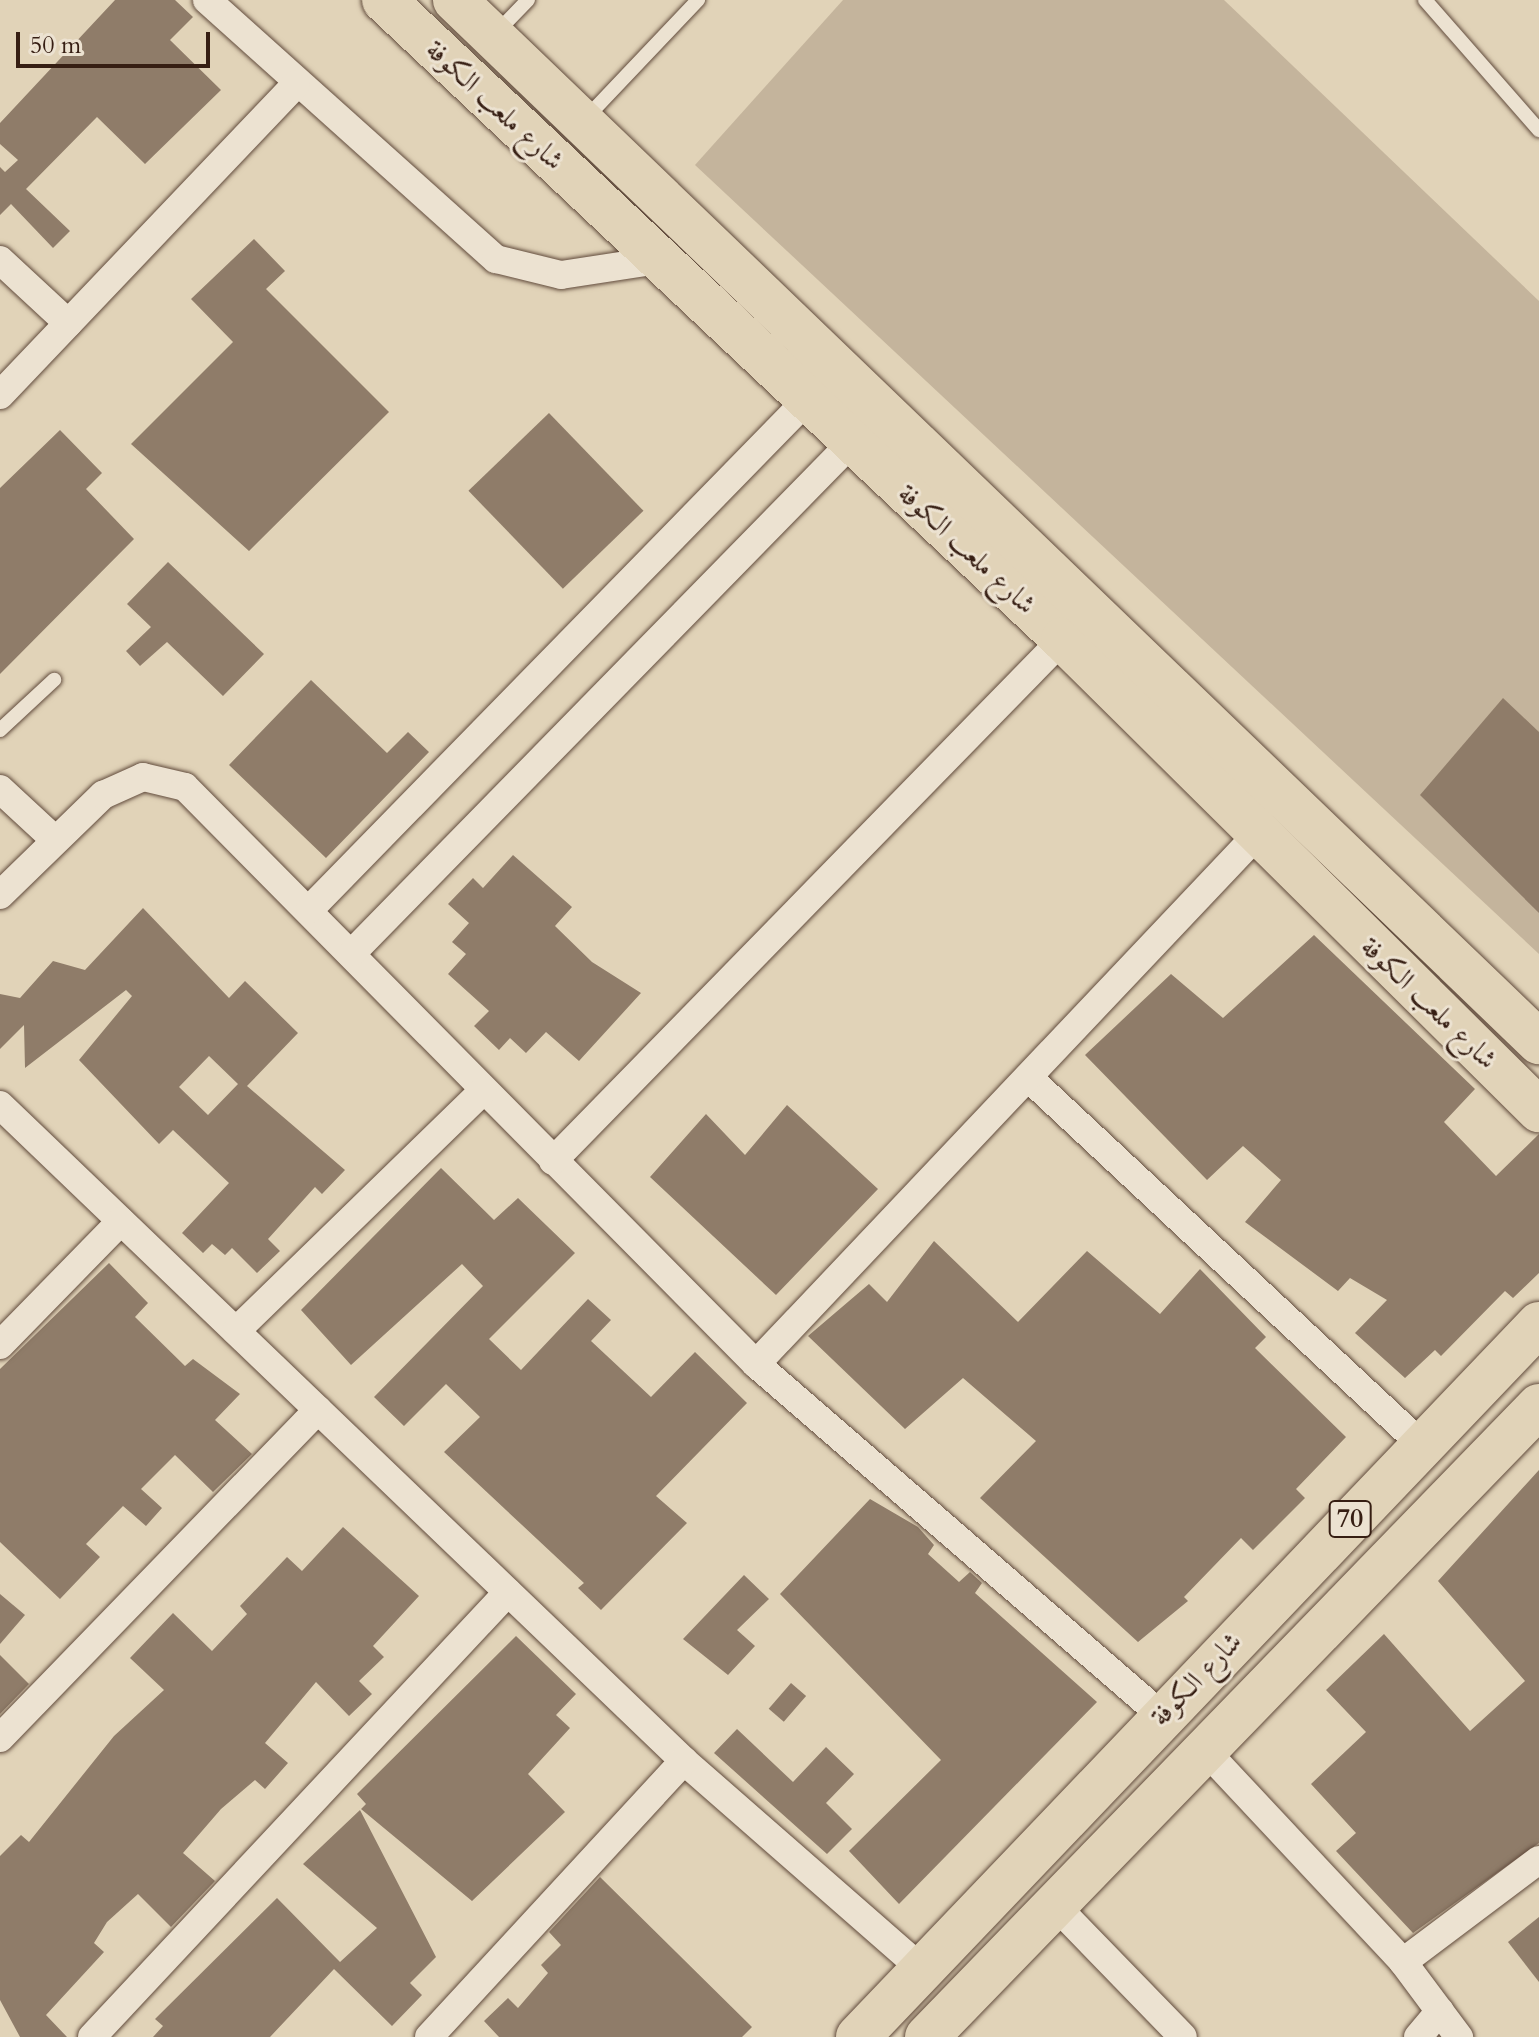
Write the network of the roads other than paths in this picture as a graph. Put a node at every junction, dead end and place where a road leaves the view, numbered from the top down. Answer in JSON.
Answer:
{"nodes":[{"id":1,"x":207,"y":0,"type":"edge"},
{"id":2,"x":384,"y":0,"type":"edge"},
{"id":3,"x":455,"y":0,"type":"edge"},
{"id":4,"x":528,"y":0,"type":"edge"},
{"id":5,"x":698,"y":0,"type":"edge"},
{"id":6,"x":1425,"y":0,"type":"edge"},
{"id":7,"x":493,"y":36,"type":"junction"},
{"id":8,"x":296,"y":84,"type":"junction"},
{"id":9,"x":581,"y":123,"type":"junction"},
{"id":10,"x":1539,"y":130,"type":"edge"},
{"id":11,"x":0,"y":260,"type":"edge"},
{"id":12,"x":659,"y":260,"type":"junction"},
{"id":13,"x":68,"y":323,"type":"junction"},
{"id":14,"x":0,"y":395,"type":"edge"},
{"id":15,"x":807,"y":400,"type":"junction"},
{"id":16,"x":853,"y":441,"type":"junction"},
{"id":17,"x":979,"y":500,"type":"junction"},
{"id":18,"x":950,"y":533,"type":"junction"},
{"id":19,"x":1042,"y":560,"type":"junction"},
{"id":20,"x":1014,"y":592,"type":"junction"},
{"id":21,"x":1063,"y":639,"type":"junction"},
{"id":22,"x":54,"y":680,"type":"dead end"},
{"id":23,"x":0,"y":730,"type":"edge"},
{"id":24,"x":0,"y":789,"type":"edge"},
{"id":25,"x":1257,"y":835,"type":"junction"},
{"id":26,"x":54,"y":839,"type":"junction"},
{"id":27,"x":0,"y":895,"type":"edge"},
{"id":28,"x":310,"y":909,"type":"junction"},
{"id":29,"x":353,"y":952,"type":"junction"},
{"id":30,"x":1539,"y":1042,"type":"edge"},
{"id":31,"x":1030,"y":1079,"type":"junction"},
{"id":32,"x":483,"y":1091,"type":"junction"},
{"id":33,"x":0,"y":1105,"type":"edge"},
{"id":34,"x":1539,"y":1110,"type":"edge"},
{"id":35,"x":553,"y":1161,"type":"junction"},
{"id":36,"x":121,"y":1221,"type":"junction"},
{"id":37,"x":1539,"y":1324,"type":"edge"},
{"id":38,"x":236,"y":1331,"type":"junction"},
{"id":39,"x":0,"y":1345,"type":"edge"},
{"id":40,"x":756,"y":1364,"type":"junction"},
{"id":41,"x":1539,"y":1406,"type":"edge"},
{"id":42,"x":318,"y":1410,"type":"junction"},
{"id":43,"x":1422,"y":1445,"type":"junction"},
{"id":44,"x":508,"y":1592,"type":"junction"},
{"id":45,"x":1161,"y":1715,"type":"junction"},
{"id":46,"x":0,"y":1738,"type":"edge"},
{"id":47,"x":1204,"y":1749,"type":"junction"},
{"id":48,"x":684,"y":1761,"type":"junction"},
{"id":49,"x":1539,"y":1860,"type":"edge"},
{"id":50,"x":1054,"y":1904,"type":"junction"},
{"id":51,"x":1403,"y":1962,"type":"junction"},
{"id":52,"x":923,"y":1970,"type":"junction"},
{"id":53,"x":1440,"y":2011,"type":"junction"},
{"id":54,"x":92,"y":2037,"type":"edge"},
{"id":55,"x":429,"y":2037,"type":"edge"},
{"id":56,"x":858,"y":2037,"type":"edge"},
{"id":57,"x":927,"y":2037,"type":"edge"},
{"id":58,"x":1183,"y":2037,"type":"edge"},
{"id":59,"x":1418,"y":2037,"type":"edge"},
{"id":60,"x":1459,"y":2037,"type":"edge"}],
"edges":[{"from":1,"to":8,"type":"street"},
{"from":2,"to":12,"type":"main road","name":"شارع ملعب الكوفة"},
{"from":3,"to":7,"type":"main road","name":"شارع ملعب الكوفة"},
{"from":4,"to":7,"type":"lane"},
{"from":5,"to":9,"type":"lane"},
{"from":6,"to":10,"type":"lane"},
{"from":7,"to":9,"type":"main road","name":"شارع ملعب الكوفة"},
{"from":8,"to":12,"type":"street"},
{"from":8,"to":13,"type":"street"},
{"from":9,"to":17,"type":"main road","name":"شارع ملعب الكوفة"},
{"from":11,"to":13,"type":"street"},
{"from":12,"to":15,"type":"main road","name":"شارع ملعب الكوفة"},
{"from":13,"to":14,"type":"street"},
{"from":15,"to":16,"type":"main road","name":"شارع ملعب الكوفة"},
{"from":15,"to":28,"type":"street"},
{"from":16,"to":18,"type":"main road","name":"شارع ملعب الكوفة"},
{"from":16,"to":29,"type":"street"},
{"from":17,"to":18,"type":"main road"},
{"from":17,"to":19,"type":"main road","name":"شارع ملعب الكوفة"},
{"from":18,"to":20,"type":"main road","name":"شارع ملعب الكوفة"},
{"from":19,"to":20,"type":"main road"},
{"from":19,"to":30,"type":"main road","name":"شارع ملعب الكوفة"},
{"from":20,"to":21,"type":"main road","name":"شارع ملعب الكوفة"},
{"from":21,"to":25,"type":"main road","name":"شارع ملعب الكوفة"},
{"from":21,"to":35,"type":"street"},
{"from":22,"to":23,"type":"lane"},
{"from":24,"to":26,"type":"street"},
{"from":25,"to":31,"type":"street"},
{"from":25,"to":34,"type":"main road","name":"شارع ملعب الكوفة"},
{"from":26,"to":27,"type":"street"},
{"from":26,"to":28,"type":"street"},
{"from":28,"to":29,"type":"street"},
{"from":29,"to":32,"type":"street"},
{"from":31,"to":40,"type":"street"},
{"from":31,"to":43,"type":"street"},
{"from":32,"to":35,"type":"street"},
{"from":32,"to":38,"type":"street"},
{"from":33,"to":36,"type":"street"},
{"from":35,"to":40,"type":"street"},
{"from":36,"to":38,"type":"street"},
{"from":36,"to":39,"type":"street"},
{"from":37,"to":43,"type":"main road","name":"شارع الكوفة","number":"70"},
{"from":38,"to":42,"type":"street"},
{"from":40,"to":45,"type":"street"},
{"from":41,"to":47,"type":"main road","name":"شارع الكوفة","number":"70"},
{"from":42,"to":44,"type":"street"},
{"from":42,"to":46,"type":"street"},
{"from":43,"to":45,"type":"main road","name":"شارع الكوفة","number":"70"},
{"from":44,"to":48,"type":"street"},
{"from":44,"to":54,"type":"street"},
{"from":45,"to":52,"type":"main road","name":"شارع الكوفة","number":"70"},
{"from":47,"to":50,"type":"main road","name":"شارع الكوفة","number":"70"},
{"from":47,"to":51,"type":"street"},
{"from":48,"to":52,"type":"street"},
{"from":48,"to":55,"type":"street"},
{"from":49,"to":51,"type":"street"},
{"from":50,"to":57,"type":"main road","name":"شارع الكوفة","number":"70"},
{"from":50,"to":58,"type":"street"},
{"from":51,"to":53,"type":"street"},
{"from":52,"to":56,"type":"main road","name":"شارع الكوفة","number":"70"},
{"from":53,"to":59,"type":"street"},
{"from":53,"to":60,"type":"street"}]}
